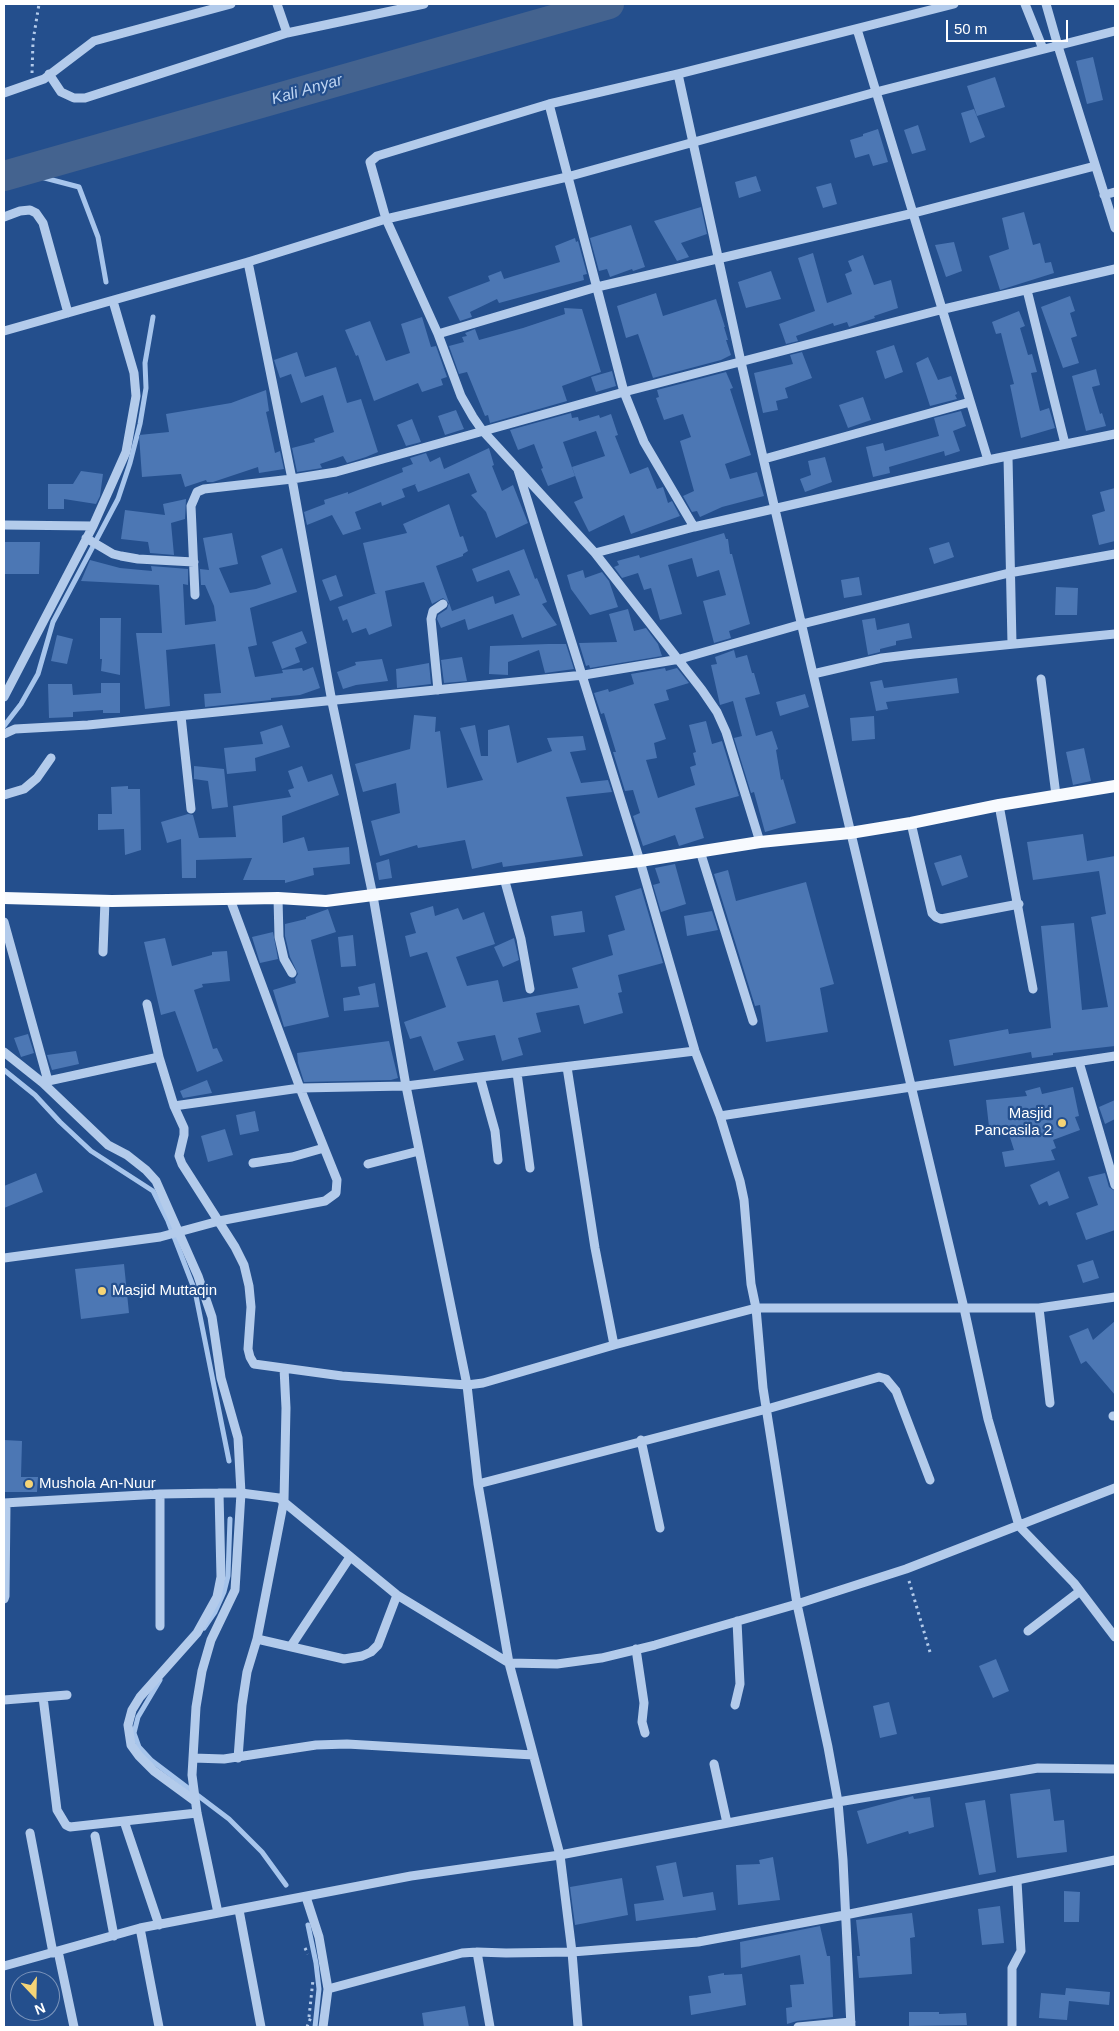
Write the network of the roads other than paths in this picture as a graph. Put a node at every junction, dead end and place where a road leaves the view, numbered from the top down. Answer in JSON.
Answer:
{"nodes":[{"id":1,"x":231,"y":4,"type":"edge"},
{"id":2,"x":277,"y":4,"type":"edge"},
{"id":3,"x":424,"y":4,"type":"edge"},
{"id":4,"x":954,"y":4,"type":"edge"},
{"id":5,"x":1024,"y":4,"type":"edge"},
{"id":6,"x":1046,"y":4,"type":"edge"},
{"id":7,"x":857,"y":29,"type":"junction"},
{"id":8,"x":1115,"y":31,"type":"edge"},
{"id":9,"x":287,"y":33,"type":"junction"},
{"id":10,"x":1058,"y":46,"type":"junction"},
{"id":11,"x":1043,"y":49,"type":"junction"},
{"id":12,"x":49,"y":74,"type":"junction"},
{"id":13,"x":678,"y":74,"type":"junction"},
{"id":14,"x":876,"y":92,"type":"junction"},
{"id":15,"x":4,"y":93,"type":"edge"},
{"id":16,"x":549,"y":104,"type":"junction"},
{"id":17,"x":694,"y":141,"type":"junction"},
{"id":18,"x":1095,"y":166,"type":"junction"},
{"id":19,"x":567,"y":177,"type":"junction"},
{"id":20,"x":1115,"y":192,"type":"edge"},
{"id":21,"x":1104,"y":195,"type":"junction"},
{"id":22,"x":914,"y":213,"type":"junction"},
{"id":23,"x":4,"y":217,"type":"edge"},
{"id":24,"x":386,"y":219,"type":"junction"},
{"id":25,"x":1115,"y":228,"type":"edge"},
{"id":26,"x":720,"y":258,"type":"junction"},
{"id":27,"x":248,"y":262,"type":"junction"},
{"id":28,"x":1115,"y":269,"type":"edge"},
{"id":29,"x":597,"y":287,"type":"junction"},
{"id":30,"x":1027,"y":290,"type":"junction"},
{"id":31,"x":113,"y":301,"type":"junction"},
{"id":32,"x":944,"y":309,"type":"junction"},
{"id":33,"x":68,"y":313,"type":"junction"},
{"id":34,"x":4,"y":330,"type":"edge"},
{"id":35,"x":438,"y":334,"type":"junction"},
{"id":36,"x":741,"y":362,"type":"junction"},
{"id":37,"x":624,"y":392,"type":"junction"},
{"id":38,"x":970,"y":402,"type":"junction"},
{"id":39,"x":482,"y":430,"type":"junction"},
{"id":40,"x":1115,"y":434,"type":"edge"},
{"id":41,"x":1065,"y":444,"type":"junction"},
{"id":42,"x":1008,"y":456,"type":"junction"},
{"id":43,"x":764,"y":459,"type":"junction"},
{"id":44,"x":988,"y":460,"type":"junction"},
{"id":45,"x":518,"y":470,"type":"junction"},
{"id":46,"x":292,"y":479,"type":"junction"},
{"id":47,"x":776,"y":509,"type":"junction"},
{"id":48,"x":4,"y":525,"type":"edge"},
{"id":49,"x":93,"y":526,"type":"junction"},
{"id":50,"x":694,"y":527,"type":"junction"},
{"id":51,"x":88,"y":539,"type":"junction"},
{"id":52,"x":595,"y":553,"type":"junction"},
{"id":53,"x":1115,"y":554,"type":"edge"},
{"id":54,"x":194,"y":562,"type":"junction"},
{"id":55,"x":1010,"y":573,"type":"junction"},
{"id":56,"x":195,"y":596,"type":"dead end"},
{"id":57,"x":443,"y":604,"type":"dead end"},
{"id":58,"x":802,"y":624,"type":"junction"},
{"id":59,"x":1115,"y":634,"type":"edge"},
{"id":60,"x":1012,"y":644,"type":"junction"},
{"id":61,"x":680,"y":659,"type":"junction"},
{"id":62,"x":813,"y":674,"type":"junction"},
{"id":63,"x":584,"y":675,"type":"junction"},
{"id":64,"x":1041,"y":679,"type":"dead end"},
{"id":65,"x":438,"y":690,"type":"junction"},
{"id":66,"x":4,"y":697,"type":"edge"},
{"id":67,"x":332,"y":702,"type":"junction"},
{"id":68,"x":181,"y":716,"type":"junction"},
{"id":69,"x":4,"y":734,"type":"edge"},
{"id":70,"x":51,"y":758,"type":"dead end"},
{"id":71,"x":1115,"y":786,"type":"edge"},
{"id":72,"x":4,"y":795,"type":"edge"},
{"id":73,"x":1056,"y":795,"type":"junction"},
{"id":74,"x":1000,"y":806,"type":"junction"},
{"id":75,"x":191,"y":809,"type":"dead end"},
{"id":76,"x":910,"y":823,"type":"junction"},
{"id":77,"x":850,"y":832,"type":"junction"},
{"id":78,"x":760,"y":842,"type":"junction"},
{"id":79,"x":700,"y":851,"type":"junction"},
{"id":80,"x":640,"y":861,"type":"junction"},
{"id":81,"x":504,"y":878,"type":"junction"},
{"id":82,"x":372,"y":896,"type":"junction"},
{"id":83,"x":4,"y":898,"type":"edge"},
{"id":84,"x":278,"y":898,"type":"junction"},
{"id":85,"x":230,"y":899,"type":"junction"},
{"id":86,"x":105,"y":901,"type":"junction"},
{"id":87,"x":1019,"y":904,"type":"junction"},
{"id":88,"x":4,"y":922,"type":"edge"},
{"id":89,"x":103,"y":952,"type":"dead end"},
{"id":90,"x":292,"y":973,"type":"dead end"},
{"id":91,"x":530,"y":989,"type":"dead end"},
{"id":92,"x":1033,"y":989,"type":"dead end"},
{"id":93,"x":146,"y":1004,"type":"dead end"},
{"id":94,"x":754,"y":1021,"type":"dead end"},
{"id":95,"x":695,"y":1051,"type":"junction"},
{"id":96,"x":4,"y":1052,"type":"edge"},
{"id":97,"x":1115,"y":1056,"type":"edge"},
{"id":98,"x":159,"y":1057,"type":"junction"},
{"id":99,"x":1079,"y":1062,"type":"junction"},
{"id":100,"x":567,"y":1066,"type":"junction"},
{"id":101,"x":517,"y":1073,"type":"junction"},
{"id":102,"x":480,"y":1077,"type":"junction"},
{"id":103,"x":46,"y":1082,"type":"junction"},
{"id":104,"x":406,"y":1086,"type":"junction"},
{"id":105,"x":911,"y":1087,"type":"junction"},
{"id":106,"x":300,"y":1088,"type":"junction"},
{"id":107,"x":174,"y":1106,"type":"junction"},
{"id":108,"x":720,"y":1116,"type":"junction"},
{"id":109,"x":324,"y":1148,"type":"junction"},
{"id":110,"x":419,"y":1151,"type":"junction"},
{"id":111,"x":498,"y":1160,"type":"dead end"},
{"id":112,"x":253,"y":1163,"type":"dead end"},
{"id":113,"x":368,"y":1164,"type":"dead end"},
{"id":114,"x":530,"y":1168,"type":"dead end"},
{"id":115,"x":1115,"y":1185,"type":"edge"},
{"id":116,"x":219,"y":1221,"type":"junction"},
{"id":117,"x":176,"y":1232,"type":"junction"},
{"id":118,"x":4,"y":1258,"type":"edge"},
{"id":119,"x":1115,"y":1296,"type":"edge"},
{"id":120,"x":756,"y":1308,"type":"junction"},
{"id":121,"x":964,"y":1308,"type":"junction"},
{"id":122,"x":1039,"y":1308,"type":"junction"},
{"id":123,"x":614,"y":1345,"type":"junction"},
{"id":124,"x":284,"y":1368,"type":"junction"},
{"id":125,"x":466,"y":1385,"type":"junction"},
{"id":126,"x":1050,"y":1403,"type":"dead end"},
{"id":127,"x":767,"y":1409,"type":"junction"},
{"id":128,"x":641,"y":1440,"type":"junction"},
{"id":129,"x":930,"y":1480,"type":"dead end"},
{"id":130,"x":478,"y":1484,"type":"junction"},
{"id":131,"x":1115,"y":1488,"type":"edge"},
{"id":132,"x":219,"y":1493,"type":"junction"},
{"id":133,"x":241,"y":1493,"type":"junction"},
{"id":134,"x":160,"y":1494,"type":"junction"},
{"id":135,"x":284,"y":1500,"type":"junction"},
{"id":136,"x":5,"y":1503,"type":"edge"},
{"id":137,"x":1019,"y":1526,"type":"junction"},
{"id":138,"x":660,"y":1528,"type":"dead end"},
{"id":139,"x":350,"y":1557,"type":"junction"},
{"id":140,"x":1080,"y":1590,"type":"junction"},
{"id":141,"x":396,"y":1595,"type":"junction"},
{"id":142,"x":4,"y":1599,"type":"edge"},
{"id":143,"x":797,"y":1604,"type":"junction"},
{"id":144,"x":737,"y":1621,"type":"junction"},
{"id":145,"x":160,"y":1626,"type":"dead end"},
{"id":146,"x":1028,"y":1631,"type":"dead end"},
{"id":147,"x":1115,"y":1637,"type":"edge"},
{"id":148,"x":257,"y":1639,"type":"junction"},
{"id":149,"x":291,"y":1646,"type":"junction"},
{"id":150,"x":636,"y":1649,"type":"junction"},
{"id":151,"x":509,"y":1663,"type":"junction"},
{"id":152,"x":66,"y":1695,"type":"dead end"},
{"id":153,"x":42,"y":1697,"type":"junction"},
{"id":154,"x":4,"y":1700,"type":"edge"},
{"id":155,"x":735,"y":1705,"type":"dead end"},
{"id":156,"x":645,"y":1734,"type":"dead end"},
{"id":157,"x":533,"y":1755,"type":"junction"},
{"id":158,"x":193,"y":1758,"type":"junction"},
{"id":159,"x":238,"y":1758,"type":"junction"},
{"id":160,"x":714,"y":1764,"type":"dead end"},
{"id":161,"x":1115,"y":1769,"type":"edge"},
{"id":162,"x":195,"y":1800,"type":"junction"},
{"id":163,"x":838,"y":1802,"type":"junction"},
{"id":164,"x":197,"y":1813,"type":"junction"},
{"id":165,"x":124,"y":1821,"type":"junction"},
{"id":166,"x":727,"y":1823,"type":"junction"},
{"id":167,"x":30,"y":1833,"type":"dead end"},
{"id":168,"x":95,"y":1836,"type":"dead end"},
{"id":169,"x":560,"y":1855,"type":"junction"},
{"id":170,"x":1115,"y":1860,"type":"edge"},
{"id":171,"x":1017,"y":1881,"type":"junction"},
{"id":172,"x":306,"y":1896,"type":"junction"},
{"id":173,"x":239,"y":1910,"type":"junction"},
{"id":174,"x":218,"y":1913,"type":"junction"},
{"id":175,"x":845,"y":1915,"type":"junction"},
{"id":176,"x":159,"y":1925,"type":"junction"},
{"id":177,"x":140,"y":1928,"type":"junction"},
{"id":178,"x":114,"y":1936,"type":"junction"},
{"id":179,"x":55,"y":1952,"type":"junction"},
{"id":180,"x":477,"y":1952,"type":"junction"},
{"id":181,"x":572,"y":1952,"type":"junction"},
{"id":182,"x":4,"y":1966,"type":"edge"},
{"id":183,"x":328,"y":1989,"type":"junction"},
{"id":184,"x":851,"y":2025,"type":"edge"},
{"id":185,"x":74,"y":2027,"type":"edge"},
{"id":186,"x":159,"y":2027,"type":"edge"},
{"id":187,"x":261,"y":2027,"type":"edge"},
{"id":188,"x":324,"y":2027,"type":"edge"},
{"id":189,"x":490,"y":2027,"type":"edge"},
{"id":190,"x":578,"y":2027,"type":"edge"},
{"id":191,"x":798,"y":2027,"type":"edge"},
{"id":192,"x":1012,"y":2027,"type":"edge"}],
"edges":[{"from":1,"to":12,"type":"street"},
{"from":2,"to":9,"type":"street"},
{"from":3,"to":9,"type":"street"},
{"from":4,"to":7,"type":"street"},
{"from":5,"to":11,"type":"street"},
{"from":6,"to":10,"type":"street"},
{"from":7,"to":13,"type":"street"},
{"from":7,"to":14,"type":"street"},
{"from":8,"to":10,"type":"street"},
{"from":9,"to":12,"type":"street"},
{"from":10,"to":11,"type":"street"},
{"from":10,"to":18,"type":"street"},
{"from":11,"to":14,"type":"street"},
{"from":12,"to":15,"type":"street"},
{"from":13,"to":16,"type":"street"},
{"from":13,"to":17,"type":"street"},
{"from":14,"to":17,"type":"street"},
{"from":14,"to":22,"type":"street"},
{"from":16,"to":19,"type":"street"},
{"from":16,"to":24,"type":"street"},
{"from":17,"to":19,"type":"street"},
{"from":17,"to":26,"type":"street"},
{"from":18,"to":21,"type":"street"},
{"from":18,"to":22,"type":"street"},
{"from":19,"to":24,"type":"street"},
{"from":19,"to":29,"type":"street"},
{"from":20,"to":21,"type":"street"},
{"from":21,"to":25,"type":"street"},
{"from":22,"to":26,"type":"street"},
{"from":22,"to":32,"type":"street"},
{"from":23,"to":33,"type":"street"},
{"from":24,"to":27,"type":"street"},
{"from":24,"to":35,"type":"street"},
{"from":26,"to":29,"type":"street"},
{"from":26,"to":36,"type":"street"},
{"from":27,"to":31,"type":"street"},
{"from":27,"to":46,"type":"street"},
{"from":28,"to":30,"type":"street"},
{"from":29,"to":35,"type":"street"},
{"from":29,"to":37,"type":"street"},
{"from":30,"to":32,"type":"street"},
{"from":30,"to":41,"type":"street"},
{"from":31,"to":33,"type":"street"},
{"from":31,"to":49,"type":"street"},
{"from":32,"to":36,"type":"street"},
{"from":32,"to":38,"type":"street"},
{"from":33,"to":34,"type":"street"},
{"from":35,"to":39,"type":"street"},
{"from":36,"to":37,"type":"street"},
{"from":36,"to":43,"type":"street"},
{"from":37,"to":39,"type":"street"},
{"from":37,"to":50,"type":"street"},
{"from":38,"to":43,"type":"street"},
{"from":38,"to":44,"type":"street"},
{"from":39,"to":45,"type":"street"},
{"from":39,"to":46,"type":"street"},
{"from":40,"to":41,"type":"street"},
{"from":41,"to":42,"type":"street"},
{"from":42,"to":44,"type":"street"},
{"from":42,"to":55,"type":"street"},
{"from":43,"to":47,"type":"street"},
{"from":44,"to":47,"type":"street"},
{"from":45,"to":52,"type":"street"},
{"from":45,"to":63,"type":"street"},
{"from":46,"to":54,"type":"street"},
{"from":46,"to":67,"type":"street"},
{"from":47,"to":50,"type":"street"},
{"from":47,"to":58,"type":"street"},
{"from":48,"to":49,"type":"street"},
{"from":49,"to":51,"type":"street"},
{"from":50,"to":52,"type":"street"},
{"from":51,"to":54,"type":"street"},
{"from":51,"to":66,"type":"street"},
{"from":52,"to":61,"type":"street"},
{"from":53,"to":55,"type":"street"},
{"from":54,"to":56,"type":"street"},
{"from":55,"to":58,"type":"street"},
{"from":55,"to":60,"type":"street"},
{"from":57,"to":65,"type":"street"},
{"from":58,"to":61,"type":"street"},
{"from":58,"to":62,"type":"street"},
{"from":59,"to":60,"type":"street"},
{"from":60,"to":62,"type":"street"},
{"from":61,"to":63,"type":"street"},
{"from":61,"to":78,"type":"street"},
{"from":62,"to":77,"type":"street"},
{"from":63,"to":65,"type":"street"},
{"from":63,"to":80,"type":"street"},
{"from":64,"to":73,"type":"street"},
{"from":65,"to":67,"type":"street"},
{"from":67,"to":68,"type":"street"},
{"from":67,"to":82,"type":"street"},
{"from":68,"to":69,"type":"street"},
{"from":68,"to":75,"type":"street"},
{"from":70,"to":72,"type":"street"},
{"from":71,"to":73,"type":"main road"},
{"from":73,"to":74,"type":"main road"},
{"from":74,"to":76,"type":"main road"},
{"from":74,"to":87,"type":"street"},
{"from":76,"to":77,"type":"main road"},
{"from":76,"to":87,"type":"street"},
{"from":77,"to":78,"type":"main road"},
{"from":77,"to":105,"type":"street"},
{"from":78,"to":79,"type":"main road"},
{"from":79,"to":80,"type":"main road"},
{"from":79,"to":94,"type":"street"},
{"from":80,"to":81,"type":"main road"},
{"from":80,"to":95,"type":"street"},
{"from":81,"to":82,"type":"main road"},
{"from":81,"to":91,"type":"street"},
{"from":82,"to":84,"type":"main road"},
{"from":82,"to":104,"type":"street"},
{"from":83,"to":86,"type":"main road"},
{"from":84,"to":85,"type":"main road"},
{"from":84,"to":90,"type":"street"},
{"from":85,"to":86,"type":"main road"},
{"from":85,"to":106,"type":"street"},
{"from":86,"to":89,"type":"street"},
{"from":87,"to":92,"type":"street"},
{"from":88,"to":103,"type":"street"},
{"from":93,"to":98,"type":"street"},
{"from":95,"to":100,"type":"street"},
{"from":95,"to":108,"type":"street"},
{"from":96,"to":103,"type":"street"},
{"from":97,"to":99,"type":"street"},
{"from":98,"to":103,"type":"street"},
{"from":98,"to":107,"type":"street"},
{"from":99,"to":105,"type":"street"},
{"from":99,"to":115,"type":"street"},
{"from":100,"to":101,"type":"street"},
{"from":100,"to":123,"type":"street"},
{"from":101,"to":102,"type":"street"},
{"from":101,"to":114,"type":"street"},
{"from":102,"to":104,"type":"street"},
{"from":102,"to":111,"type":"street"},
{"from":103,"to":117,"type":"street"},
{"from":104,"to":106,"type":"street"},
{"from":104,"to":110,"type":"street"},
{"from":105,"to":108,"type":"street"},
{"from":105,"to":121,"type":"street"},
{"from":106,"to":107,"type":"street"},
{"from":106,"to":109,"type":"street"},
{"from":107,"to":116,"type":"street"},
{"from":108,"to":120,"type":"street"},
{"from":109,"to":112,"type":"street"},
{"from":109,"to":116,"type":"street"},
{"from":110,"to":113,"type":"street"},
{"from":110,"to":125,"type":"street"},
{"from":116,"to":117,"type":"street"},
{"from":116,"to":124,"type":"street"},
{"from":117,"to":118,"type":"street"},
{"from":117,"to":133,"type":"street"},
{"from":119,"to":122,"type":"street"},
{"from":120,"to":121,"type":"street"},
{"from":120,"to":123,"type":"street"},
{"from":120,"to":127,"type":"street"},
{"from":121,"to":122,"type":"street"},
{"from":121,"to":137,"type":"street"},
{"from":122,"to":126,"type":"street"},
{"from":123,"to":125,"type":"street"},
{"from":124,"to":125,"type":"street"},
{"from":124,"to":135,"type":"street"},
{"from":125,"to":130,"type":"street"},
{"from":127,"to":128,"type":"street"},
{"from":127,"to":129,"type":"street"},
{"from":127,"to":143,"type":"street"},
{"from":128,"to":130,"type":"street"},
{"from":128,"to":138,"type":"street"},
{"from":130,"to":151,"type":"street"},
{"from":131,"to":137,"type":"street"},
{"from":132,"to":133,"type":"street"},
{"from":132,"to":134,"type":"street"},
{"from":132,"to":162,"type":"street"},
{"from":133,"to":135,"type":"street"},
{"from":133,"to":158,"type":"street"},
{"from":134,"to":136,"type":"street"},
{"from":134,"to":145,"type":"street"},
{"from":135,"to":139,"type":"street"},
{"from":135,"to":148,"type":"street"},
{"from":136,"to":142,"type":"street"},
{"from":137,"to":140,"type":"street"},
{"from":137,"to":143,"type":"street"},
{"from":139,"to":141,"type":"street"},
{"from":139,"to":149,"type":"street"},
{"from":140,"to":146,"type":"street"},
{"from":140,"to":147,"type":"street"},
{"from":141,"to":149,"type":"street"},
{"from":141,"to":151,"type":"street"},
{"from":143,"to":144,"type":"street"},
{"from":143,"to":163,"type":"street"},
{"from":144,"to":150,"type":"street"},
{"from":144,"to":155,"type":"street"},
{"from":148,"to":149,"type":"street"},
{"from":148,"to":159,"type":"street"},
{"from":150,"to":151,"type":"street"},
{"from":150,"to":156,"type":"street"},
{"from":151,"to":157,"type":"street"},
{"from":152,"to":153,"type":"street"},
{"from":153,"to":154,"type":"street"},
{"from":153,"to":165,"type":"street"},
{"from":157,"to":159,"type":"street"},
{"from":157,"to":169,"type":"street"},
{"from":158,"to":159,"type":"street"},
{"from":158,"to":162,"type":"street"},
{"from":160,"to":166,"type":"street"},
{"from":161,"to":163,"type":"street"},
{"from":162,"to":164,"type":"street"},
{"from":163,"to":166,"type":"street"},
{"from":163,"to":175,"type":"street"},
{"from":164,"to":165,"type":"street"},
{"from":164,"to":174,"type":"street"},
{"from":165,"to":176,"type":"street"},
{"from":166,"to":169,"type":"street"},
{"from":167,"to":179,"type":"street"},
{"from":168,"to":178,"type":"street"},
{"from":169,"to":172,"type":"street"},
{"from":169,"to":181,"type":"street"},
{"from":170,"to":171,"type":"street"},
{"from":171,"to":175,"type":"street"},
{"from":171,"to":192,"type":"street"},
{"from":172,"to":173,"type":"street"},
{"from":172,"to":183,"type":"street"},
{"from":173,"to":174,"type":"street"},
{"from":173,"to":187,"type":"street"},
{"from":174,"to":176,"type":"street"},
{"from":175,"to":181,"type":"street"},
{"from":175,"to":184,"type":"street"},
{"from":176,"to":177,"type":"street"},
{"from":177,"to":178,"type":"street"},
{"from":177,"to":186,"type":"street"},
{"from":178,"to":179,"type":"street"},
{"from":179,"to":182,"type":"street"},
{"from":179,"to":185,"type":"street"},
{"from":180,"to":181,"type":"street"},
{"from":180,"to":183,"type":"street"},
{"from":180,"to":189,"type":"street"},
{"from":181,"to":190,"type":"street"},
{"from":183,"to":188,"type":"street"},
{"from":184,"to":191,"type":"street"}]}
